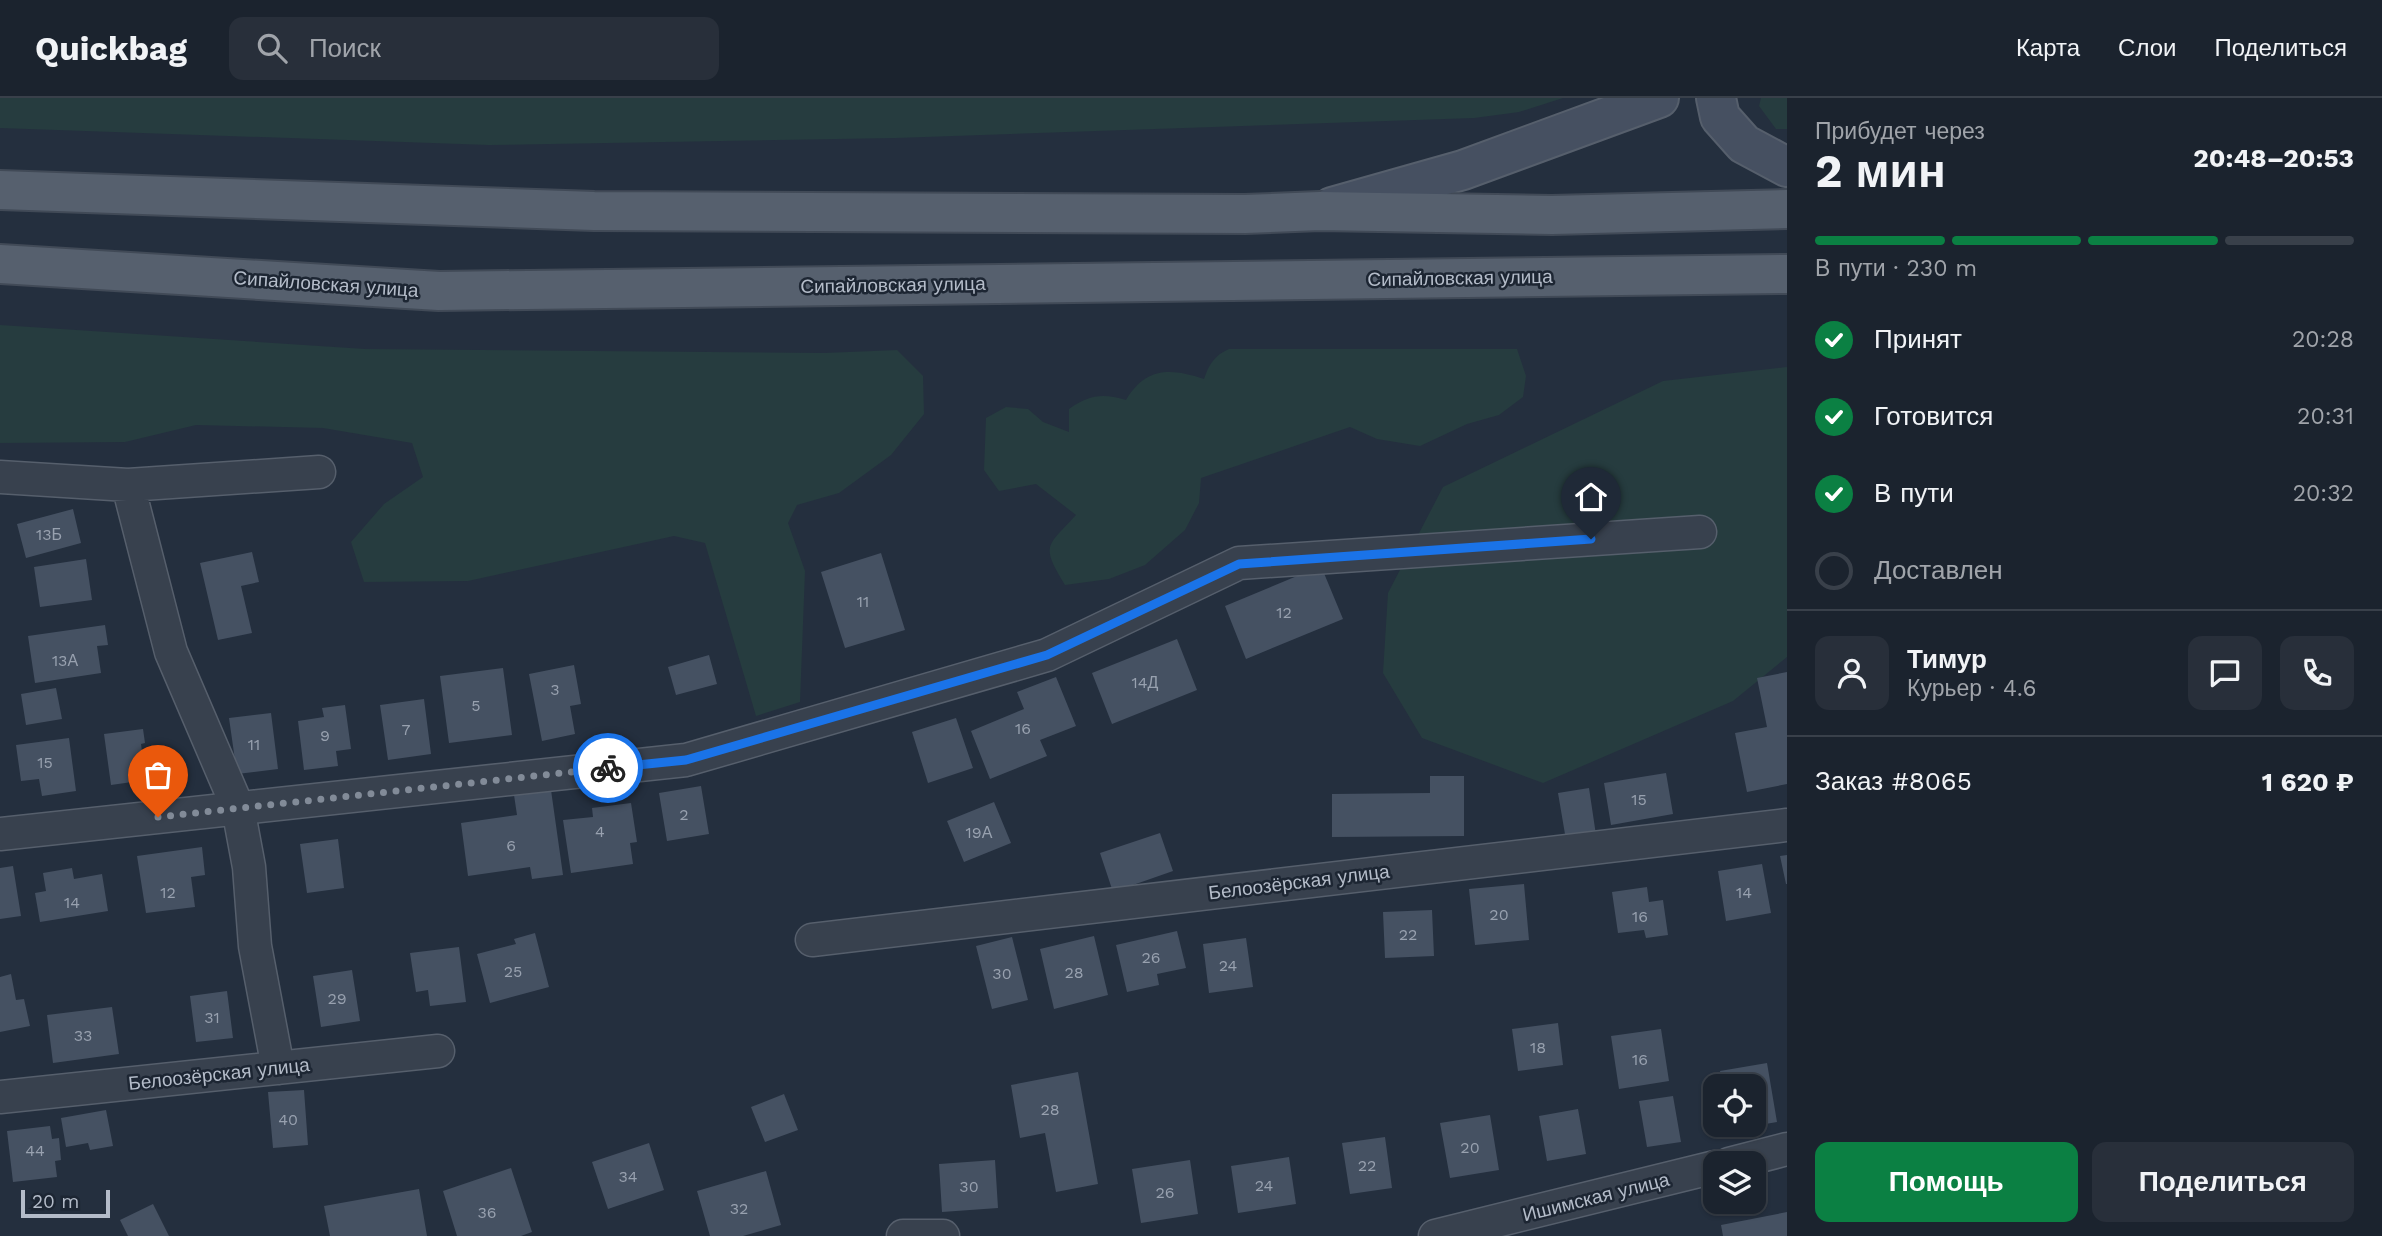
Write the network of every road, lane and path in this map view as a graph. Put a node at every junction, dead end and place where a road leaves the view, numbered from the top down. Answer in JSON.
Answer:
{"nodes":[{"id":1,"x":1659,"y":98,"type":"edge"},
{"id":2,"x":1716,"y":98,"type":"edge"},
{"id":3,"x":1787,"y":167,"type":"edge"},
{"id":4,"x":0,"y":190,"type":"edge"},
{"id":5,"x":1787,"y":209,"type":"edge"},
{"id":6,"x":1320,"y":211,"type":"junction"},
{"id":7,"x":0,"y":264,"type":"edge"},
{"id":8,"x":1787,"y":274,"type":"edge"},
{"id":9,"x":319,"y":472,"type":"dead end"},
{"id":10,"x":0,"y":477,"type":"edge"},
{"id":11,"x":128,"y":485,"type":"junction"},
{"id":12,"x":1700,"y":532,"type":"dead end"},
{"id":13,"x":238,"y":808,"type":"junction"},
{"id":14,"x":1787,"y":825,"type":"edge"},
{"id":15,"x":0,"y":834,"type":"edge"},
{"id":16,"x":812,"y":940,"type":"dead end"},
{"id":17,"x":438,"y":1051,"type":"dead end"},
{"id":18,"x":278,"y":1068,"type":"junction"},
{"id":19,"x":0,"y":1097,"type":"edge"},
{"id":20,"x":1787,"y":1149,"type":"edge"},
{"id":21,"x":1766,"y":1154,"type":"edge"},
{"id":22,"x":1703,"y":1170,"type":"edge"},
{"id":23,"x":903,"y":1236,"type":"edge"},
{"id":24,"x":943,"y":1236,"type":"edge"},
{"id":25,"x":1435,"y":1236,"type":"edge"}],
"edges":[{"from":1,"to":6,"type":"main road"},
{"from":2,"to":3,"type":"main road"},
{"from":4,"to":6,"type":"main road"},
{"from":5,"to":6,"type":"main road"},
{"from":7,"to":8,"type":"main road","name":"Сипайловская улица"},
{"from":9,"to":11,"type":"street"},
{"from":10,"to":11,"type":"street"},
{"from":11,"to":13,"type":"street"},
{"from":12,"to":13,"type":"street"},
{"from":13,"to":15,"type":"street"},
{"from":13,"to":18,"type":"street"},
{"from":14,"to":16,"type":"street","name":"Белоозёрская улица"},
{"from":17,"to":18,"type":"street","name":"Белоозёрская улица"},
{"from":18,"to":19,"type":"street","name":"Белоозёрская улица"},
{"from":20,"to":21,"type":"street"},
{"from":22,"to":25,"type":"street","name":"Ишимская улица"},
{"from":23,"to":24,"type":"street"}]}
